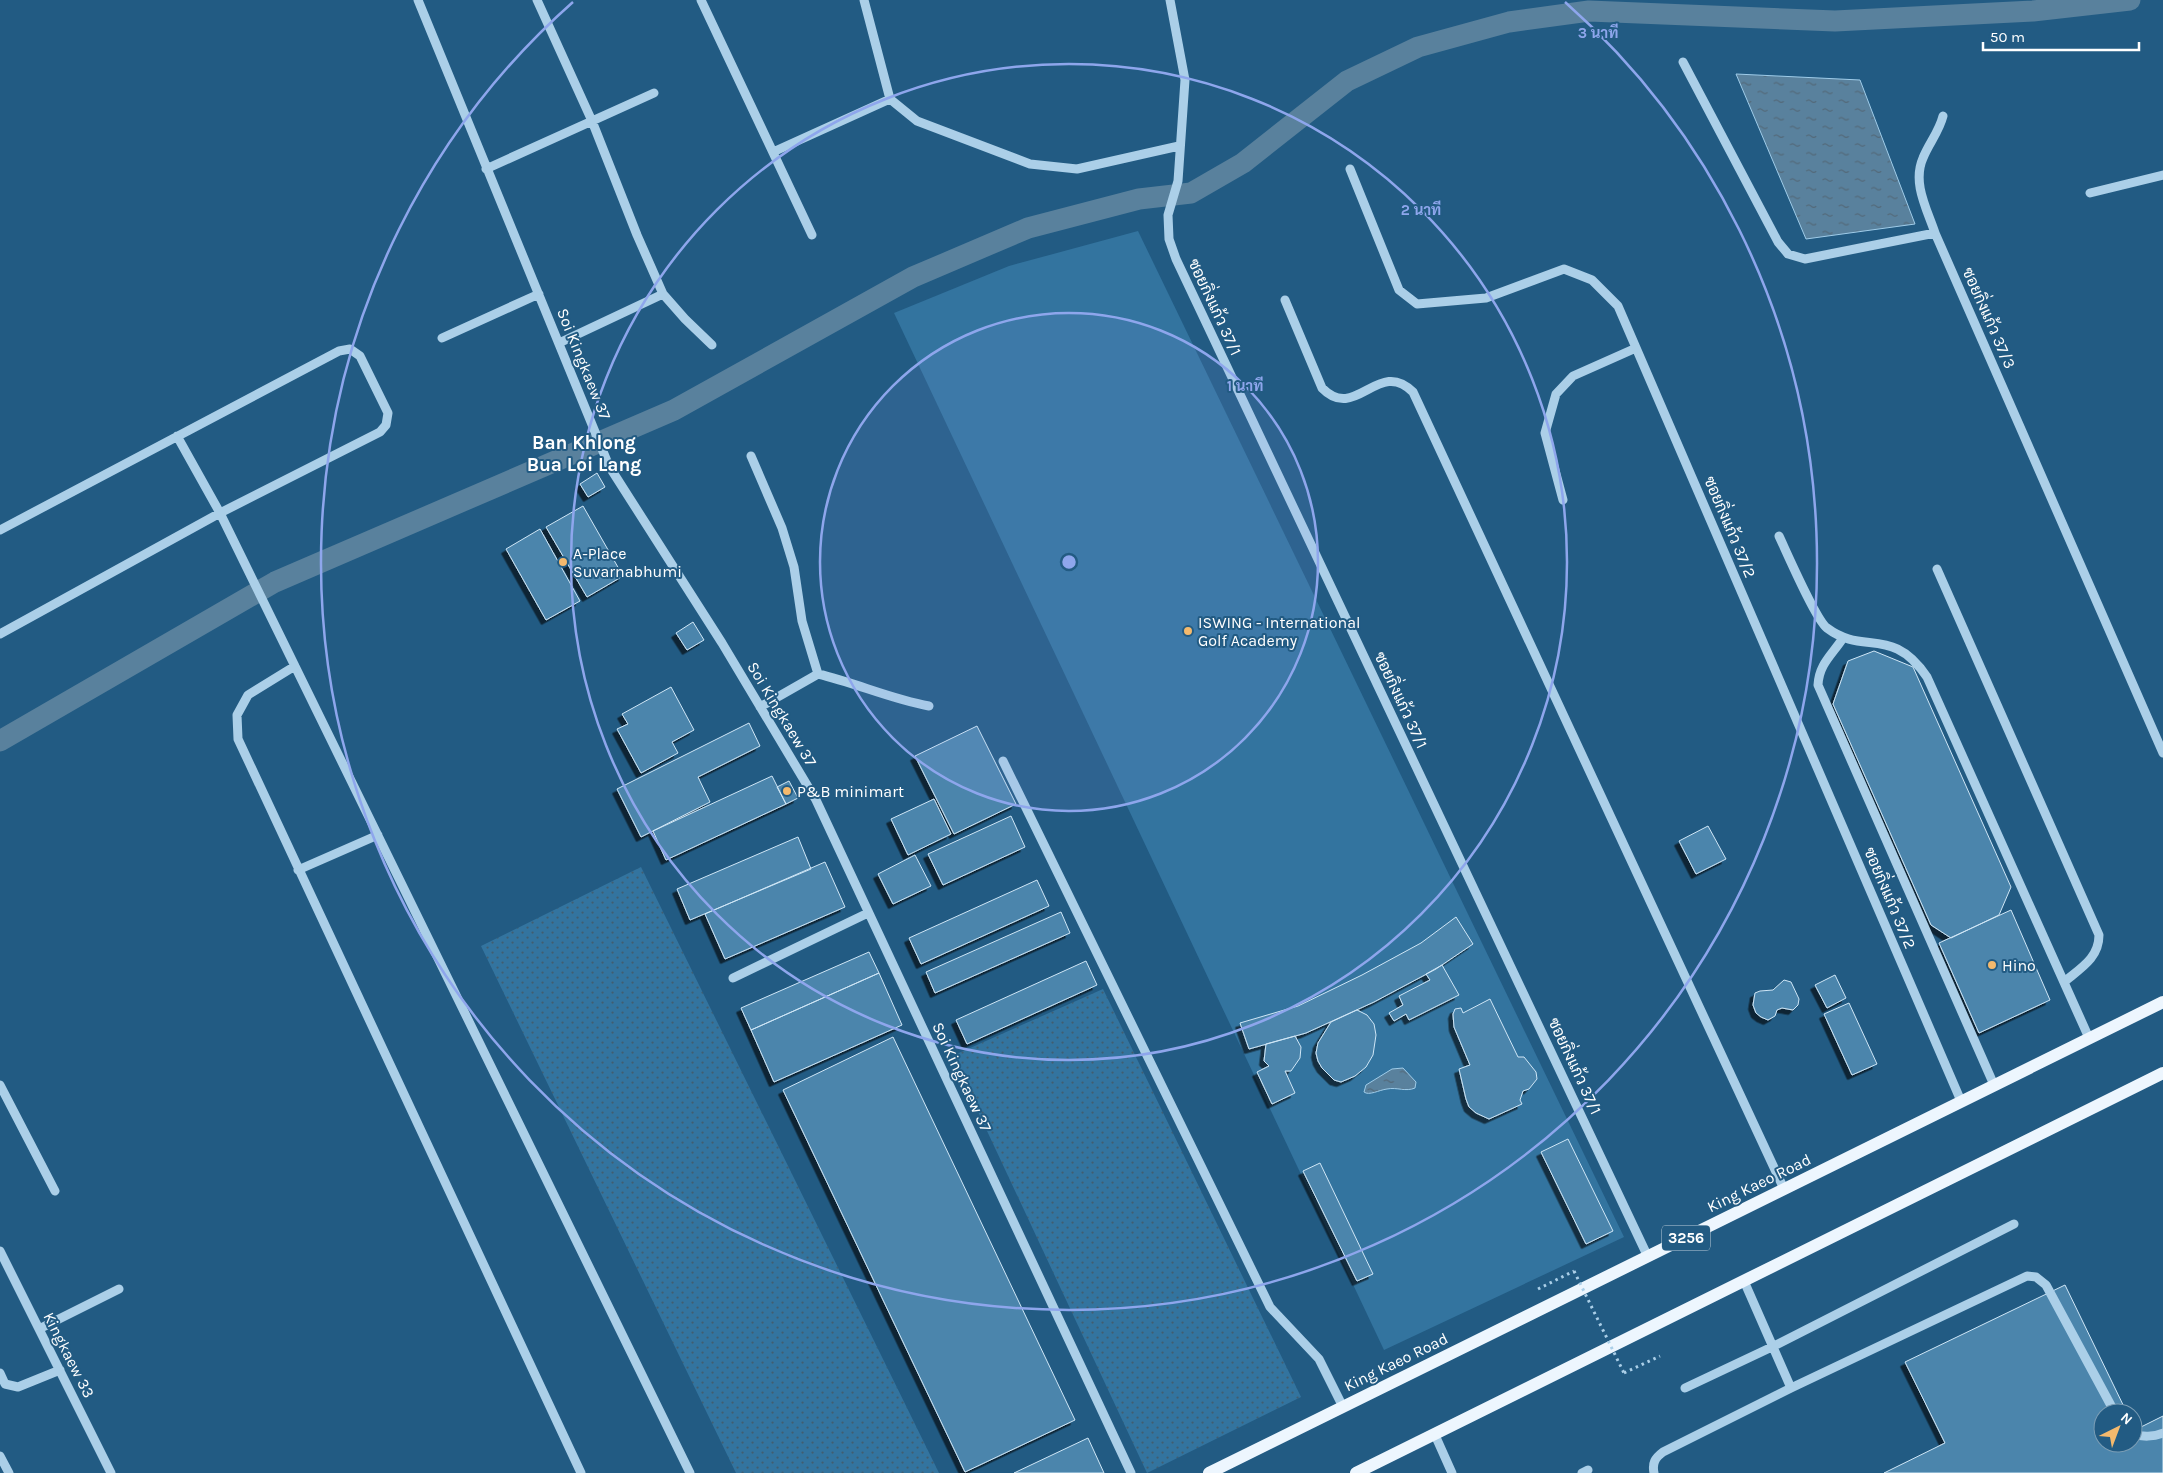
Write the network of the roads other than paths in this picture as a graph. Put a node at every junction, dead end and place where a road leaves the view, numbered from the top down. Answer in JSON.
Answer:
{"nodes":[{"id":1,"x":418,"y":0,"type":"edge"},
{"id":2,"x":537,"y":0,"type":"edge"},
{"id":3,"x":701,"y":0,"type":"edge"},
{"id":4,"x":864,"y":0,"type":"edge"},
{"id":5,"x":1170,"y":0,"type":"edge"},
{"id":6,"x":1683,"y":62,"type":"dead end"},
{"id":7,"x":654,"y":93,"type":"dead end"},
{"id":8,"x":890,"y":99,"type":"junction"},
{"id":9,"x":1943,"y":116,"type":"dead end"},
{"id":10,"x":592,"y":121,"type":"junction"},
{"id":11,"x":1179,"y":146,"type":"junction"},
{"id":12,"x":774,"y":152,"type":"junction"},
{"id":13,"x":486,"y":169,"type":"junction"},
{"id":14,"x":1350,"y":169,"type":"dead end"},
{"id":15,"x":2163,"y":174,"type":"edge"},
{"id":16,"x":2090,"y":192,"type":"dead end"},
{"id":17,"x":1935,"y":233,"type":"junction"},
{"id":18,"x":812,"y":235,"type":"dead end"},
{"id":19,"x":539,"y":294,"type":"junction"},
{"id":20,"x":663,"y":294,"type":"junction"},
{"id":21,"x":1285,"y":300,"type":"dead end"},
{"id":22,"x":442,"y":338,"type":"dead end"},
{"id":23,"x":559,"y":343,"type":"junction"},
{"id":24,"x":712,"y":345,"type":"dead end"},
{"id":25,"x":1636,"y":348,"type":"junction"},
{"id":26,"x":178,"y":436,"type":"junction"},
{"id":27,"x":752,"y":456,"type":"dead end"},
{"id":28,"x":1563,"y":500,"type":"dead end"},
{"id":29,"x":220,"y":513,"type":"junction"},
{"id":30,"x":0,"y":530,"type":"edge"},
{"id":31,"x":1779,"y":536,"type":"dead end"},
{"id":32,"x":1937,"y":569,"type":"dead end"},
{"id":33,"x":0,"y":634,"type":"edge"},
{"id":34,"x":1843,"y":638,"type":"junction"},
{"id":35,"x":295,"y":666,"type":"junction"},
{"id":36,"x":818,"y":674,"type":"junction"},
{"id":37,"x":929,"y":706,"type":"dead end"},
{"id":38,"x":760,"y":707,"type":"junction"},
{"id":39,"x":2163,"y":753,"type":"edge"},
{"id":40,"x":1004,"y":761,"type":"dead end"},
{"id":41,"x":378,"y":835,"type":"junction"},
{"id":42,"x":298,"y":870,"type":"junction"},
{"id":43,"x":868,"y":913,"type":"junction"},
{"id":44,"x":733,"y":978,"type":"dead end"},
{"id":45,"x":2064,"y":982,"type":"junction"},
{"id":46,"x":2163,"y":1002,"type":"edge"},
{"id":47,"x":2089,"y":1038,"type":"junction"},
{"id":48,"x":2163,"y":1073,"type":"edge"},
{"id":49,"x":0,"y":1085,"type":"edge"},
{"id":50,"x":1994,"y":1085,"type":"junction"},
{"id":51,"x":1961,"y":1102,"type":"junction"},
{"id":52,"x":1784,"y":1189,"type":"junction"},
{"id":53,"x":55,"y":1191,"type":"dead end"},
{"id":54,"x":2014,"y":1224,"type":"dead end"},
{"id":55,"x":0,"y":1251,"type":"edge"},
{"id":56,"x":1648,"y":1257,"type":"junction"},
{"id":57,"x":1744,"y":1281,"type":"junction"},
{"id":58,"x":119,"y":1289,"type":"dead end"},
{"id":59,"x":39,"y":1329,"type":"junction"},
{"id":60,"x":1774,"y":1346,"type":"junction"},
{"id":61,"x":60,"y":1370,"type":"junction"},
{"id":62,"x":0,"y":1373,"type":"edge"},
{"id":63,"x":1685,"y":1388,"type":"dead end"},
{"id":64,"x":1791,"y":1388,"type":"junction"},
{"id":65,"x":2110,"y":1403,"type":"edge"},
{"id":66,"x":1343,"y":1407,"type":"junction"},
{"id":67,"x":2163,"y":1433,"type":"edge"},
{"id":68,"x":1435,"y":1435,"type":"junction"},
{"id":69,"x":2143,"y":1436,"type":"edge"},
{"id":70,"x":0,"y":1456,"type":"edge"},
{"id":71,"x":9,"y":1473,"type":"edge"},
{"id":72,"x":111,"y":1473,"type":"edge"},
{"id":73,"x":580,"y":1473,"type":"edge"},
{"id":74,"x":690,"y":1473,"type":"edge"},
{"id":75,"x":1131,"y":1473,"type":"edge"},
{"id":76,"x":1209,"y":1473,"type":"edge"},
{"id":77,"x":1356,"y":1473,"type":"edge"},
{"id":78,"x":1452,"y":1473,"type":"edge"},
{"id":79,"x":1654,"y":1473,"type":"edge"}],
"edges":[{"from":1,"to":13,"type":"street","name":"Soi Kingkaew 37"},
{"from":2,"to":10,"type":"street"},
{"from":3,"to":12,"type":"street"},
{"from":4,"to":8,"type":"street"},
{"from":5,"to":11,"type":"street","name":"ซอยกิ่งแก้ว 37/1"},
{"from":6,"to":17,"type":"street"},
{"from":7,"to":10,"type":"street"},
{"from":8,"to":11,"type":"street"},
{"from":8,"to":12,"type":"street"},
{"from":9,"to":17,"type":"street","name":"ซอยกิ่งแก้ว 37/3"},
{"from":10,"to":13,"type":"street"},
{"from":10,"to":20,"type":"street"},
{"from":11,"to":56,"type":"street","name":"ซอยกิ่งแก้ว 37/1"},
{"from":12,"to":18,"type":"street"},
{"from":13,"to":19,"type":"street","name":"Soi Kingkaew 37"},
{"from":14,"to":25,"type":"street","name":"ซอยกิ่งแก้ว 37/2"},
{"from":15,"to":16,"type":"street"},
{"from":17,"to":39,"type":"street","name":"ซอยกิ่งแก้ว 37/3"},
{"from":19,"to":22,"type":"street"},
{"from":19,"to":23,"type":"street","name":"Soi Kingkaew 37"},
{"from":20,"to":23,"type":"street"},
{"from":20,"to":24,"type":"street"},
{"from":21,"to":52,"type":"street"},
{"from":23,"to":38,"type":"street","name":"Soi Kingkaew 37"},
{"from":25,"to":28,"type":"street"},
{"from":25,"to":51,"type":"street","name":"ซอยกิ่งแก้ว 37/2"},
{"from":26,"to":29,"type":"street"},
{"from":26,"to":29,"type":"street"},
{"from":26,"to":30,"type":"street"},
{"from":27,"to":36,"type":"street"},
{"from":29,"to":33,"type":"street"},
{"from":29,"to":35,"type":"street"},
{"from":31,"to":34,"type":"street"},
{"from":32,"to":45,"type":"street"},
{"from":34,"to":45,"type":"street"},
{"from":34,"to":50,"type":"street"},
{"from":35,"to":41,"type":"street"},
{"from":35,"to":42,"type":"street"},
{"from":36,"to":37,"type":"street"},
{"from":36,"to":38,"type":"street"},
{"from":38,"to":43,"type":"street","name":"Soi Kingkaew 37"},
{"from":40,"to":66,"type":"street"},
{"from":41,"to":42,"type":"street"},
{"from":41,"to":74,"type":"street"},
{"from":42,"to":73,"type":"street"},
{"from":43,"to":44,"type":"street"},
{"from":43,"to":75,"type":"street","name":"Soi Kingkaew 37"},
{"from":45,"to":47,"type":"street"},
{"from":46,"to":47,"type":"main road","name":"King Kaeo Road","number":"3256"},
{"from":47,"to":50,"type":"main road","name":"King Kaeo Road","number":"3256"},
{"from":48,"to":57,"type":"main road"},
{"from":49,"to":53,"type":"street"},
{"from":50,"to":51,"type":"main road","name":"King Kaeo Road","number":"3256"},
{"from":51,"to":52,"type":"main road","name":"King Kaeo Road","number":"3256"},
{"from":52,"to":56,"type":"main road","name":"King Kaeo Road","number":"3256"},
{"from":54,"to":60,"type":"street"},
{"from":55,"to":59,"type":"street","name":"Kingkaew 33"},
{"from":56,"to":66,"type":"main road","name":"King Kaeo Road","number":"3256"},
{"from":57,"to":60,"type":"street"},
{"from":57,"to":68,"type":"main road"},
{"from":58,"to":59,"type":"street"},
{"from":59,"to":61,"type":"street","name":"Kingkaew 33"},
{"from":60,"to":63,"type":"street"},
{"from":60,"to":64,"type":"street"},
{"from":61,"to":62,"type":"street"},
{"from":61,"to":72,"type":"street","name":"Kingkaew 33"},
{"from":64,"to":65,"type":"street"},
{"from":64,"to":79,"type":"street"},
{"from":66,"to":76,"type":"main road","name":"King Kaeo Road","number":"3256"},
{"from":67,"to":69,"type":"street"},
{"from":68,"to":77,"type":"main road"},
{"from":68,"to":78,"type":"street"},
{"from":70,"to":71,"type":"street"}]}
